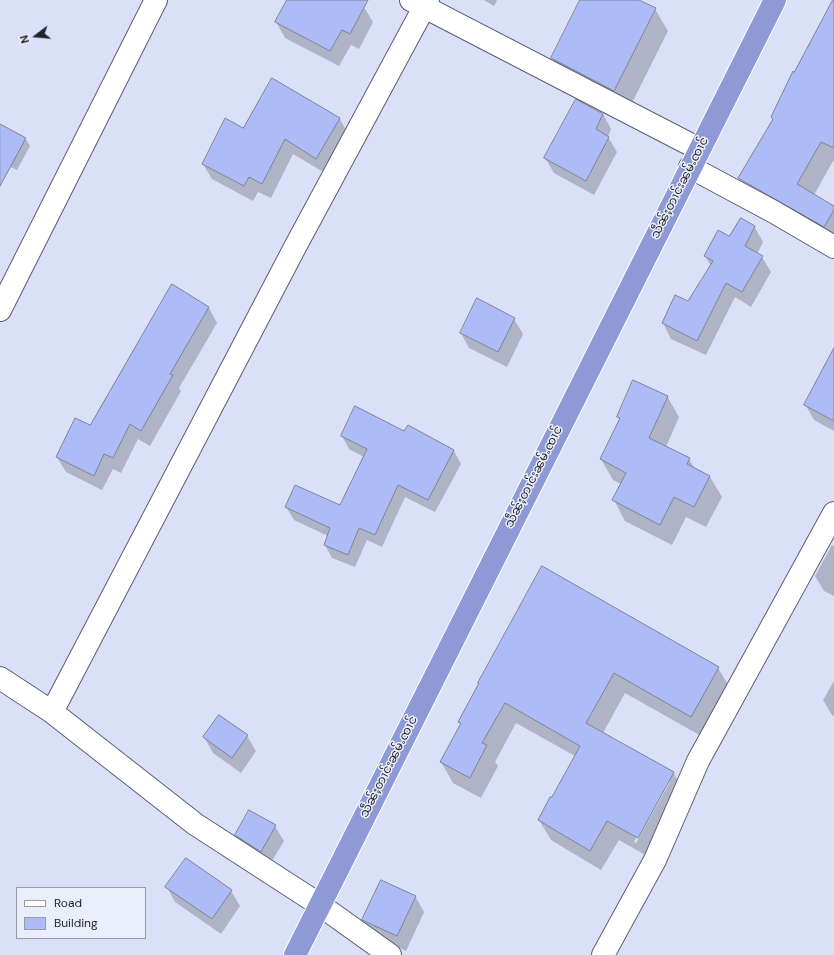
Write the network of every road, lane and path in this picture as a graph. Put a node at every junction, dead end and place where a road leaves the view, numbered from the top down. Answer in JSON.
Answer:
{"nodes":[{"id":1,"x":156,"y":0,"type":"edge"},
{"id":2,"x":775,"y":0,"type":"edge"},
{"id":3,"x":421,"y":2,"type":"edge"},
{"id":4,"x":695,"y":158,"type":"junction"},
{"id":5,"x":834,"y":247,"type":"edge"},
{"id":6,"x":0,"y":310,"type":"edge"},
{"id":7,"x":834,"y":513,"type":"edge"},
{"id":8,"x":0,"y":678,"type":"edge"},
{"id":9,"x":52,"y":712,"type":"junction"},
{"id":10,"x":320,"y":905,"type":"junction"},
{"id":11,"x":295,"y":955,"type":"edge"},
{"id":12,"x":390,"y":955,"type":"edge"},
{"id":13,"x":603,"y":955,"type":"edge"}],
"edges":[{"from":1,"to":6,"type":"street"},
{"from":2,"to":4,"type":"highway","name":"သဵၼ်ႈတၢင်းၼမ်ႉၸၢင်"},
{"from":3,"to":4,"type":"street"},
{"from":3,"to":9,"type":"street"},
{"from":4,"to":5,"type":"street"},
{"from":4,"to":10,"type":"highway","name":"သဵၼ်ႈတၢင်းၼမ်ႉၸၢင်"},
{"from":7,"to":13,"type":"street"},
{"from":8,"to":9,"type":"street"},
{"from":9,"to":10,"type":"street"},
{"from":10,"to":11,"type":"highway","name":"သဵၼ်ႈတၢင်းၼမ်ႉၸၢင်"},
{"from":10,"to":12,"type":"street"}]}
